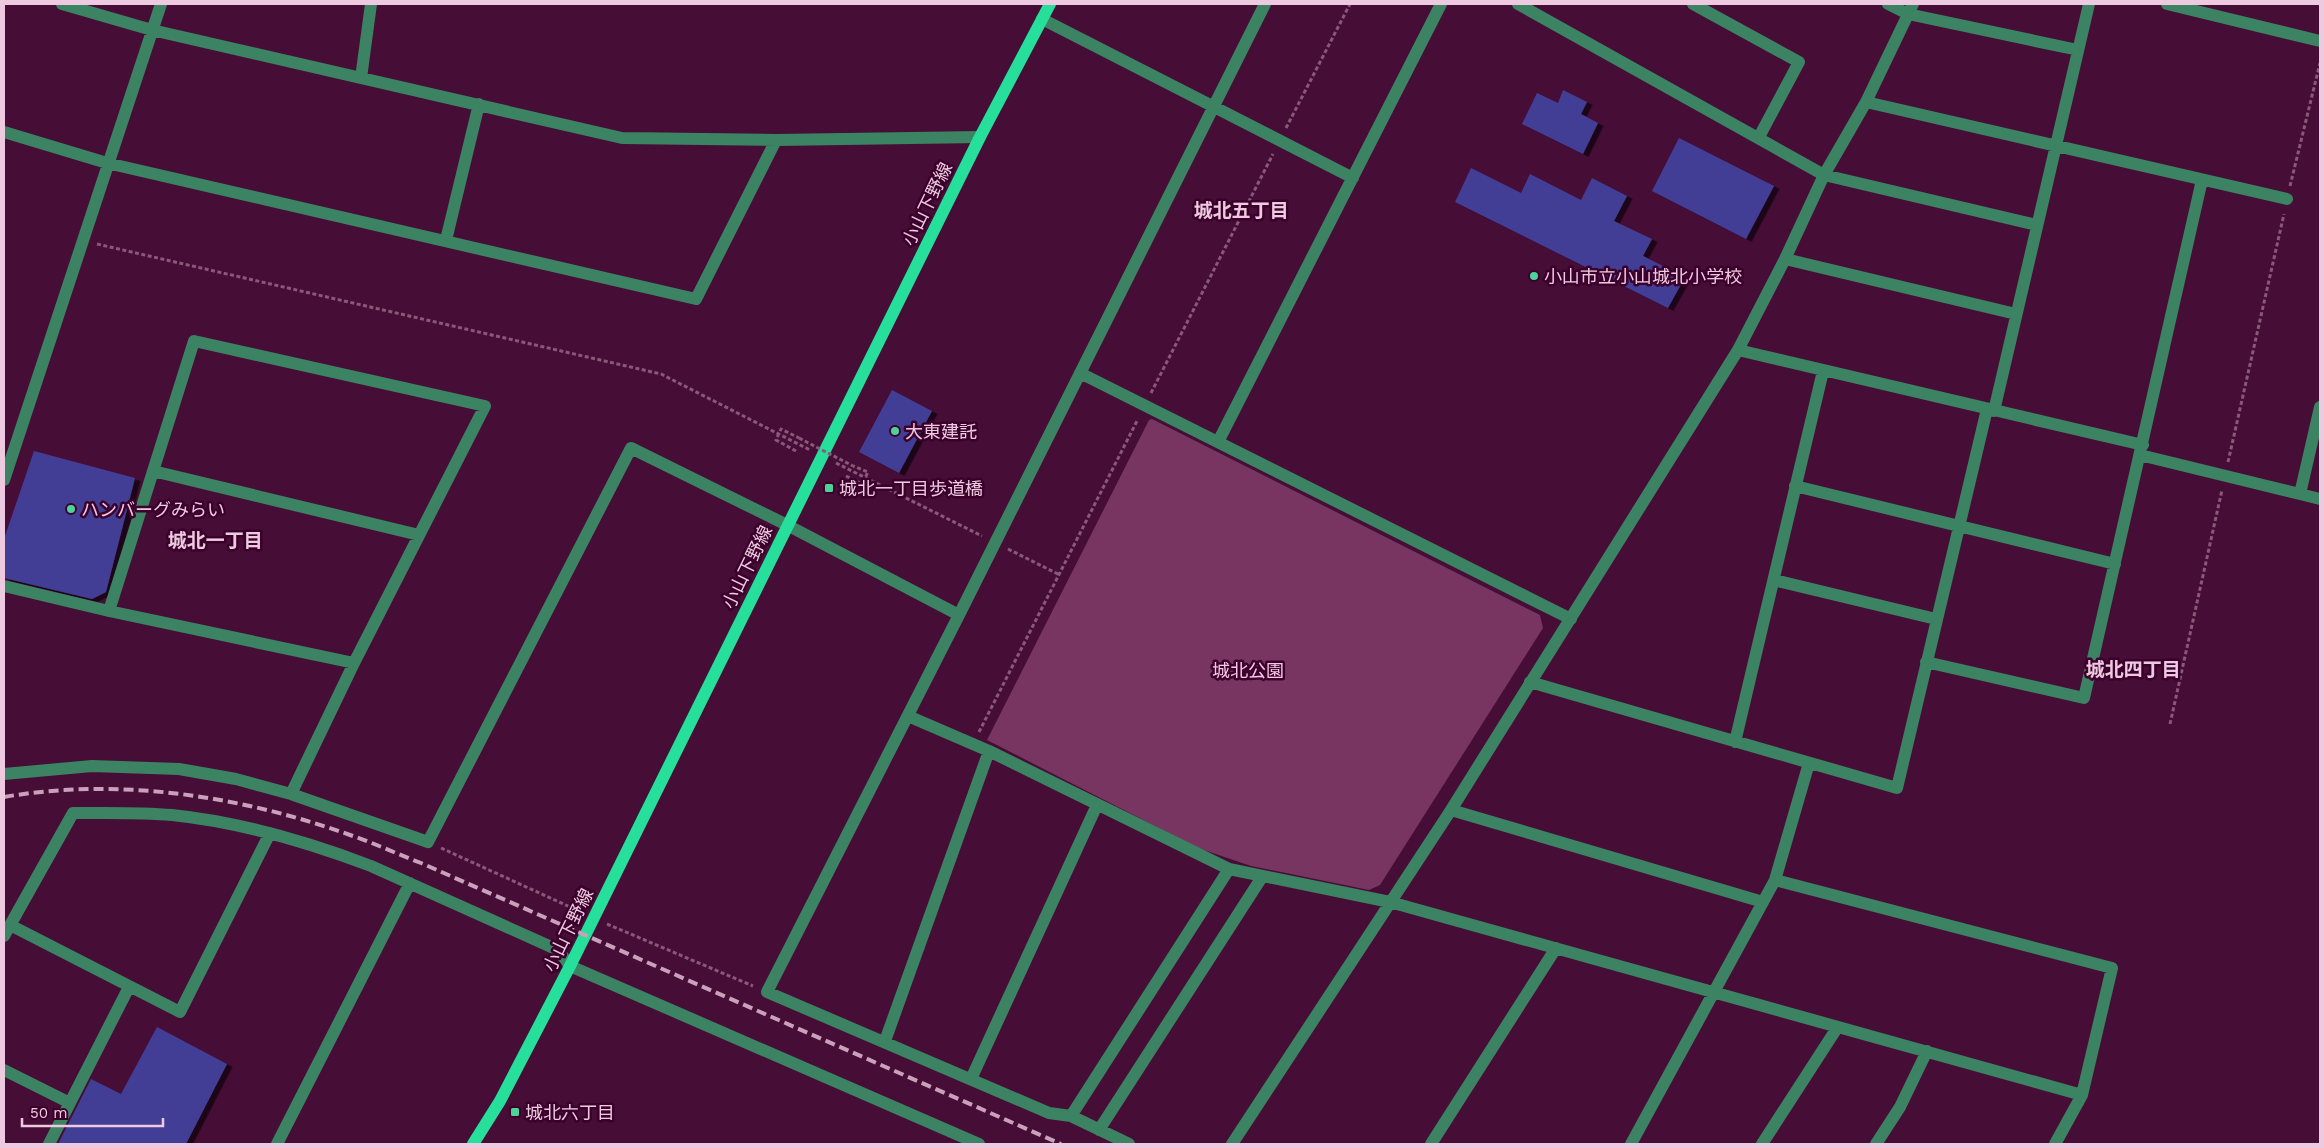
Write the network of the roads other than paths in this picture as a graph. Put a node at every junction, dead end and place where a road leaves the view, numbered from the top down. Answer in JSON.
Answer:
{"nodes":[{"id":1,"x":62,"y":4,"type":"edge"},
{"id":2,"x":161,"y":4,"type":"edge"},
{"id":3,"x":371,"y":4,"type":"edge"},
{"id":4,"x":1050,"y":4,"type":"edge"},
{"id":5,"x":1265,"y":4,"type":"edge"},
{"id":6,"x":1441,"y":4,"type":"edge"},
{"id":7,"x":1518,"y":4,"type":"edge"},
{"id":8,"x":1693,"y":4,"type":"edge"},
{"id":9,"x":1888,"y":4,"type":"edge"},
{"id":10,"x":2089,"y":4,"type":"edge"},
{"id":11,"x":2167,"y":4,"type":"edge"},
{"id":12,"x":1910,"y":9,"type":"edge"},
{"id":13,"x":1042,"y":19,"type":"junction"},
{"id":14,"x":152,"y":30,"type":"junction"},
{"id":15,"x":2320,"y":41,"type":"edge"},
{"id":16,"x":2078,"y":50,"type":"junction"},
{"id":17,"x":361,"y":78,"type":"junction"},
{"id":18,"x":1866,"y":102,"type":"junction"},
{"id":19,"x":479,"y":104,"type":"junction"},
{"id":20,"x":1213,"y":107,"type":"junction"},
{"id":21,"x":4,"y":132,"type":"edge"},
{"id":22,"x":980,"y":137,"type":"junction"},
{"id":23,"x":1759,"y":137,"type":"junction"},
{"id":24,"x":776,"y":140,"type":"junction"},
{"id":25,"x":2056,"y":145,"type":"junction"},
{"id":26,"x":106,"y":163,"type":"junction"},
{"id":27,"x":1824,"y":175,"type":"junction"},
{"id":28,"x":1353,"y":178,"type":"junction"},
{"id":29,"x":2202,"y":180,"type":"junction"},
{"id":30,"x":2287,"y":199,"type":"road end"},
{"id":31,"x":2037,"y":225,"type":"junction"},
{"id":32,"x":446,"y":240,"type":"junction"},
{"id":33,"x":1785,"y":259,"type":"junction"},
{"id":34,"x":2016,"y":314,"type":"junction"},
{"id":35,"x":1738,"y":350,"type":"junction"},
{"id":36,"x":1823,"y":371,"type":"junction"},
{"id":37,"x":1080,"y":373,"type":"junction"},
{"id":38,"x":2320,"y":406,"type":"edge"},
{"id":39,"x":1990,"y":410,"type":"junction"},
{"id":40,"x":1218,"y":442,"type":"junction"},
{"id":41,"x":2142,"y":450,"type":"junction"},
{"id":42,"x":153,"y":471,"type":"junction"},
{"id":43,"x":4,"y":480,"type":"edge"},
{"id":44,"x":1795,"y":486,"type":"junction"},
{"id":45,"x":2300,"y":494,"type":"junction"},
{"id":46,"x":2320,"y":499,"type":"edge"},
{"id":47,"x":787,"y":525,"type":"junction"},
{"id":48,"x":1959,"y":526,"type":"junction"},
{"id":49,"x":419,"y":535,"type":"junction"},
{"id":50,"x":2116,"y":564,"type":"junction"},
{"id":51,"x":1774,"y":580,"type":"junction"},
{"id":52,"x":4,"y":586,"type":"edge"},
{"id":53,"x":109,"y":611,"type":"junction"},
{"id":54,"x":959,"y":614,"type":"junction"},
{"id":55,"x":1571,"y":619,"type":"junction"},
{"id":56,"x":1936,"y":619,"type":"junction"},
{"id":57,"x":1926,"y":662,"type":"junction"},
{"id":58,"x":354,"y":663,"type":"junction"},
{"id":59,"x":1530,"y":682,"type":"junction"},
{"id":60,"x":908,"y":716,"type":"junction"},
{"id":61,"x":1735,"y":742,"type":"junction"},
{"id":62,"x":989,"y":751,"type":"junction"},
{"id":63,"x":1808,"y":763,"type":"junction"},
{"id":64,"x":4,"y":774,"type":"edge"},
{"id":65,"x":291,"y":794,"type":"junction"},
{"id":66,"x":1098,"y":804,"type":"junction"},
{"id":67,"x":1451,"y":810,"type":"junction"},
{"id":68,"x":270,"y":833,"type":"junction"},
{"id":69,"x":1229,"y":869,"type":"junction"},
{"id":70,"x":1262,"y":877,"type":"junction"},
{"id":71,"x":1775,"y":880,"type":"junction"},
{"id":72,"x":410,"y":883,"type":"junction"},
{"id":73,"x":1390,"y":902,"type":"junction"},
{"id":74,"x":1763,"y":902,"type":"junction"},
{"id":75,"x":7,"y":930,"type":"edge"},
{"id":76,"x":1556,"y":948,"type":"junction"},
{"id":77,"x":570,"y":966,"type":"junction"},
{"id":78,"x":129,"y":987,"type":"junction"},
{"id":79,"x":1715,"y":994,"type":"junction"},
{"id":80,"x":1837,"y":1028,"type":"junction"},
{"id":81,"x":885,"y":1041,"type":"junction"},
{"id":82,"x":1926,"y":1051,"type":"junction"},
{"id":83,"x":4,"y":1070,"type":"edge"},
{"id":84,"x":971,"y":1079,"type":"junction"},
{"id":85,"x":2082,"y":1095,"type":"junction"},
{"id":86,"x":70,"y":1103,"type":"junction"},
{"id":87,"x":1071,"y":1116,"type":"junction"},
{"id":88,"x":1099,"y":1130,"type":"junction"},
{"id":89,"x":49,"y":1144,"type":"edge"},
{"id":90,"x":277,"y":1144,"type":"edge"},
{"id":91,"x":473,"y":1144,"type":"edge"},
{"id":92,"x":979,"y":1144,"type":"edge"},
{"id":93,"x":1129,"y":1144,"type":"edge"},
{"id":94,"x":1232,"y":1144,"type":"edge"},
{"id":95,"x":1430,"y":1144,"type":"edge"},
{"id":96,"x":1631,"y":1144,"type":"edge"},
{"id":97,"x":1762,"y":1144,"type":"edge"},
{"id":98,"x":1876,"y":1144,"type":"edge"},
{"id":99,"x":2055,"y":1144,"type":"edge"}],
"edges":[{"from":1,"to":14,"type":"street"},
{"from":2,"to":14,"type":"street"},
{"from":3,"to":17,"type":"street"},
{"from":4,"to":13,"type":"main road","name":"小山下野線"},
{"from":5,"to":20,"type":"street"},
{"from":6,"to":28,"type":"street"},
{"from":7,"to":23,"type":"street"},
{"from":8,"to":23,"type":"street"},
{"from":9,"to":12,"type":"street"},
{"from":10,"to":16,"type":"street"},
{"from":11,"to":15,"type":"street"},
{"from":12,"to":16,"type":"street"},
{"from":12,"to":18,"type":"street"},
{"from":13,"to":20,"type":"street"},
{"from":13,"to":22,"type":"main road","name":"小山下野線"},
{"from":14,"to":17,"type":"street"},
{"from":14,"to":26,"type":"street"},
{"from":16,"to":25,"type":"street"},
{"from":17,"to":19,"type":"street"},
{"from":18,"to":25,"type":"street"},
{"from":18,"to":27,"type":"street"},
{"from":19,"to":24,"type":"street"},
{"from":19,"to":32,"type":"street"},
{"from":20,"to":28,"type":"street"},
{"from":20,"to":37,"type":"street"},
{"from":21,"to":26,"type":"street"},
{"from":22,"to":24,"type":"street"},
{"from":22,"to":47,"type":"main road","name":"小山下野線"},
{"from":23,"to":27,"type":"street"},
{"from":24,"to":32,"type":"street"},
{"from":25,"to":29,"type":"street"},
{"from":25,"to":31,"type":"street"},
{"from":26,"to":32,"type":"street"},
{"from":26,"to":43,"type":"street"},
{"from":27,"to":31,"type":"street"},
{"from":27,"to":33,"type":"street"},
{"from":28,"to":40,"type":"street"},
{"from":29,"to":30,"type":"street"},
{"from":29,"to":41,"type":"street"},
{"from":31,"to":34,"type":"street"},
{"from":33,"to":34,"type":"street"},
{"from":33,"to":35,"type":"street"},
{"from":34,"to":39,"type":"street"},
{"from":35,"to":36,"type":"street"},
{"from":35,"to":55,"type":"street"},
{"from":36,"to":39,"type":"street"},
{"from":36,"to":44,"type":"street"},
{"from":37,"to":40,"type":"street"},
{"from":37,"to":54,"type":"street"},
{"from":38,"to":45,"type":"street"},
{"from":39,"to":41,"type":"street"},
{"from":39,"to":48,"type":"street"},
{"from":40,"to":55,"type":"street"},
{"from":41,"to":45,"type":"street"},
{"from":41,"to":50,"type":"street"},
{"from":42,"to":49,"type":"street"},
{"from":42,"to":49,"type":"street"},
{"from":42,"to":53,"type":"street"},
{"from":44,"to":48,"type":"street"},
{"from":44,"to":51,"type":"street"},
{"from":45,"to":46,"type":"street"},
{"from":47,"to":54,"type":"street"},
{"from":47,"to":65,"type":"street"},
{"from":47,"to":77,"type":"main road","name":"小山下野線"},
{"from":48,"to":50,"type":"street"},
{"from":48,"to":56,"type":"street"},
{"from":49,"to":58,"type":"street"},
{"from":50,"to":57,"type":"street"},
{"from":51,"to":56,"type":"street"},
{"from":51,"to":61,"type":"street"},
{"from":52,"to":53,"type":"street"},
{"from":53,"to":58,"type":"street"},
{"from":54,"to":60,"type":"street"},
{"from":55,"to":59,"type":"street"},
{"from":56,"to":57,"type":"street"},
{"from":57,"to":63,"type":"street"},
{"from":58,"to":65,"type":"street"},
{"from":59,"to":61,"type":"street"},
{"from":59,"to":67,"type":"street"},
{"from":60,"to":62,"type":"street"},
{"from":60,"to":81,"type":"street"},
{"from":61,"to":63,"type":"street"},
{"from":62,"to":66,"type":"street"},
{"from":62,"to":81,"type":"street"},
{"from":63,"to":71,"type":"street"},
{"from":64,"to":65,"type":"street"},
{"from":66,"to":69,"type":"street"},
{"from":66,"to":84,"type":"street"},
{"from":67,"to":73,"type":"street"},
{"from":67,"to":74,"type":"street"},
{"from":68,"to":72,"type":"street"},
{"from":68,"to":75,"type":"street"},
{"from":68,"to":78,"type":"street"},
{"from":69,"to":70,"type":"street"},
{"from":69,"to":87,"type":"street"},
{"from":70,"to":73,"type":"street"},
{"from":70,"to":88,"type":"street"},
{"from":71,"to":74,"type":"street"},
{"from":71,"to":85,"type":"street"},
{"from":72,"to":77,"type":"street"},
{"from":72,"to":90,"type":"street"},
{"from":73,"to":76,"type":"street"},
{"from":73,"to":94,"type":"street"},
{"from":74,"to":79,"type":"street"},
{"from":75,"to":78,"type":"street"},
{"from":76,"to":79,"type":"street"},
{"from":76,"to":95,"type":"street"},
{"from":77,"to":91,"type":"main road","name":"小山下野線"},
{"from":77,"to":92,"type":"street"},
{"from":78,"to":86,"type":"street"},
{"from":79,"to":80,"type":"street"},
{"from":79,"to":96,"type":"street"},
{"from":80,"to":82,"type":"street"},
{"from":80,"to":97,"type":"street"},
{"from":81,"to":84,"type":"street"},
{"from":82,"to":85,"type":"street"},
{"from":82,"to":98,"type":"street"},
{"from":83,"to":86,"type":"street"},
{"from":84,"to":87,"type":"street"},
{"from":85,"to":99,"type":"street"},
{"from":86,"to":89,"type":"street"},
{"from":87,"to":88,"type":"street"},
{"from":88,"to":93,"type":"street"}]}
